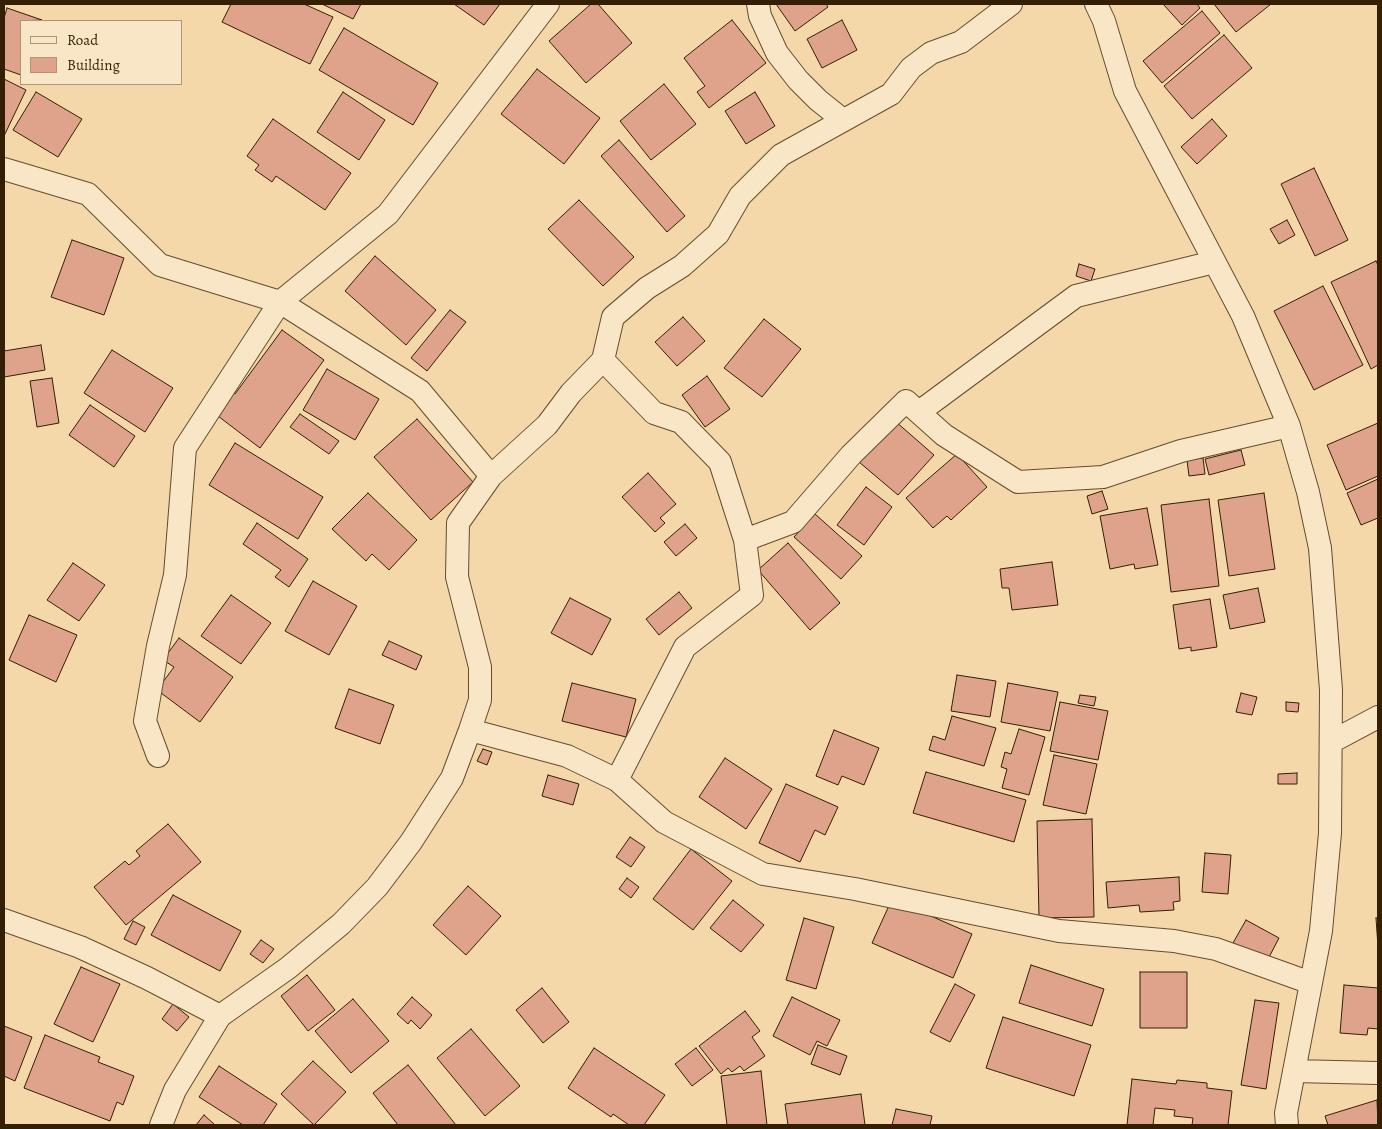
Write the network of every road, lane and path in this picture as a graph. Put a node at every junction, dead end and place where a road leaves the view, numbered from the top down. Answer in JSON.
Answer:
{"nodes":[{"id":1,"x":548,"y":4,"type":"edge"},
{"id":2,"x":758,"y":4,"type":"edge"},
{"id":3,"x":1011,"y":4,"type":"edge"},
{"id":4,"x":1096,"y":4,"type":"edge"},
{"id":5,"x":843,"y":120,"type":"junction"},
{"id":6,"x":4,"y":169,"type":"edge"},
{"id":7,"x":1214,"y":262,"type":"junction"},
{"id":8,"x":280,"y":302,"type":"junction"},
{"id":9,"x":603,"y":360,"type":"junction"},
{"id":10,"x":919,"y":412,"type":"junction"},
{"id":11,"x":1289,"y":426,"type":"junction"},
{"id":12,"x":490,"y":476,"type":"junction"},
{"id":13,"x":745,"y":540,"type":"junction"},
{"id":14,"x":1378,"y":717,"type":"edge"},
{"id":15,"x":470,"y":730,"type":"junction"},
{"id":16,"x":1331,"y":742,"type":"junction"},
{"id":17,"x":158,"y":756,"type":"dead end"},
{"id":18,"x":618,"y":780,"type":"junction"},
{"id":19,"x":4,"y":920,"type":"edge"},
{"id":20,"x":1311,"y":983,"type":"junction"},
{"id":21,"x":220,"y":1016,"type":"junction"},
{"id":22,"x":1294,"y":1071,"type":"junction"},
{"id":23,"x":1378,"y":1073,"type":"edge"},
{"id":24,"x":161,"y":1125,"type":"edge"},
{"id":25,"x":1286,"y":1125,"type":"edge"}],
"edges":[{"from":1,"to":8,"type":"street"},
{"from":2,"to":5,"type":"street"},
{"from":3,"to":5,"type":"street"},
{"from":4,"to":7,"type":"street"},
{"from":5,"to":9,"type":"street"},
{"from":6,"to":8,"type":"street"},
{"from":7,"to":10,"type":"street"},
{"from":7,"to":11,"type":"street"},
{"from":8,"to":12,"type":"street"},
{"from":8,"to":17,"type":"street"},
{"from":9,"to":12,"type":"street"},
{"from":9,"to":13,"type":"street"},
{"from":10,"to":11,"type":"street"},
{"from":10,"to":13,"type":"street"},
{"from":11,"to":16,"type":"street"},
{"from":12,"to":15,"type":"street"},
{"from":13,"to":18,"type":"street"},
{"from":14,"to":16,"type":"street"},
{"from":15,"to":18,"type":"street"},
{"from":15,"to":21,"type":"street"},
{"from":16,"to":20,"type":"street"},
{"from":18,"to":20,"type":"street"},
{"from":19,"to":21,"type":"street"},
{"from":20,"to":22,"type":"street"},
{"from":21,"to":24,"type":"street"},
{"from":22,"to":23,"type":"street"},
{"from":22,"to":25,"type":"street"}]}
